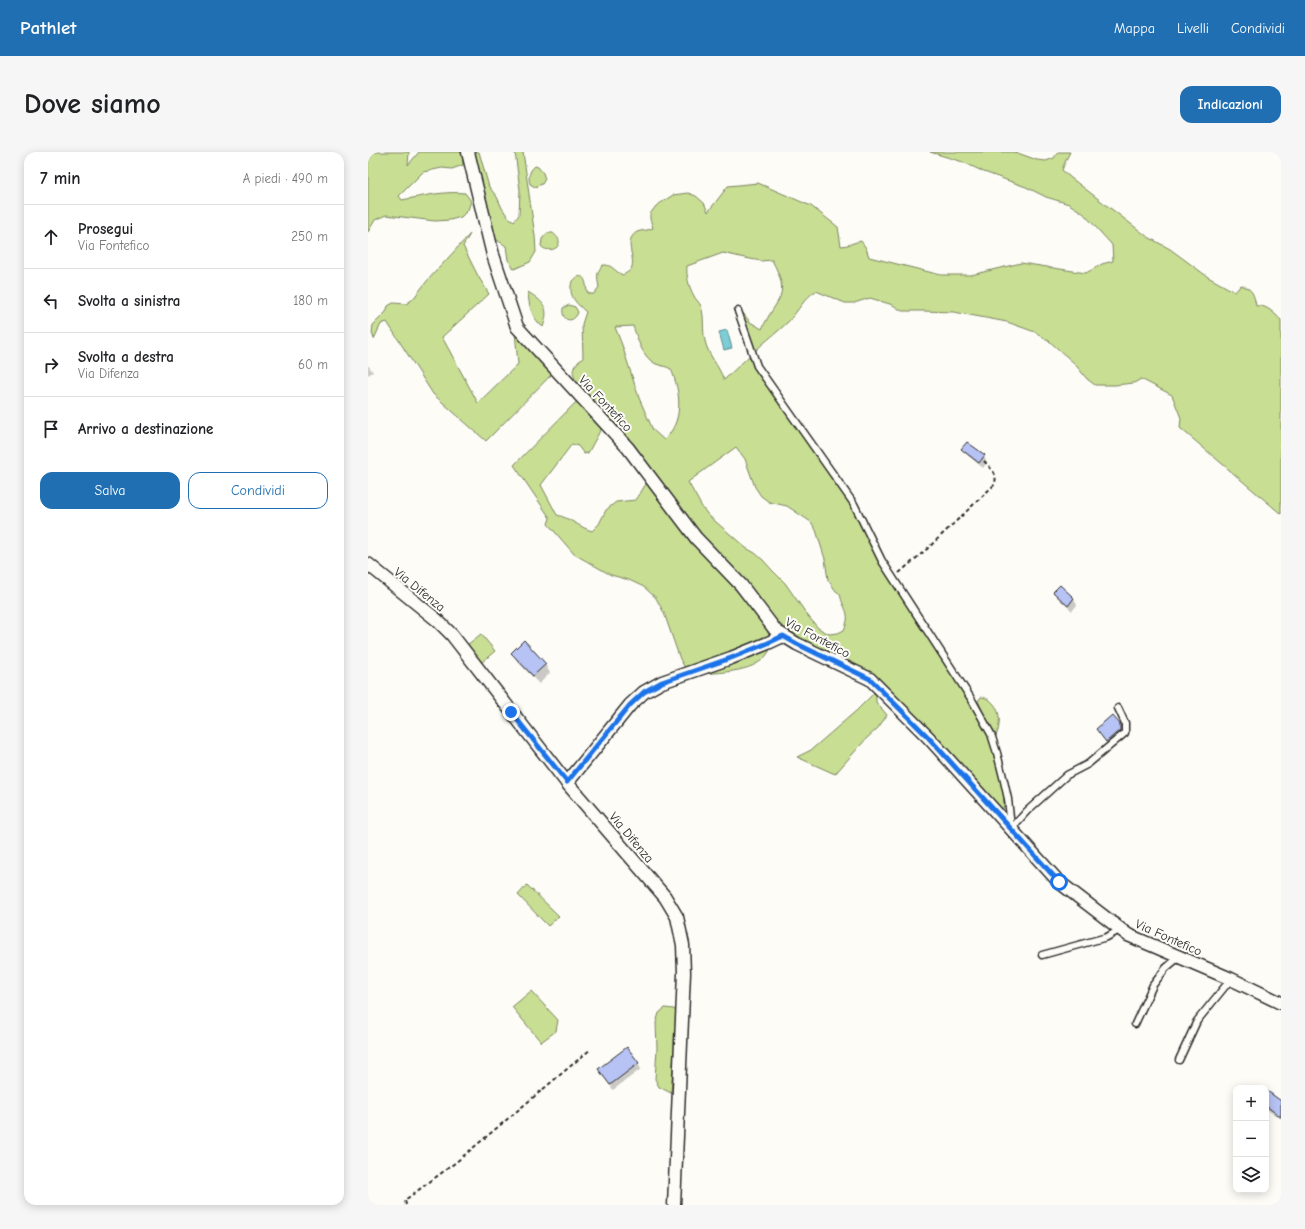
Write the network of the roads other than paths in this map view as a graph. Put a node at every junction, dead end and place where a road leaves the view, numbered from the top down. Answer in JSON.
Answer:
{"nodes":[{"id":1,"x":468,"y":152,"type":"edge"},
{"id":2,"x":738,"y":311,"type":"dead end"},
{"id":3,"x":368,"y":564,"type":"edge"},
{"id":4,"x":783,"y":636,"type":"junction"},
{"id":5,"x":1118,"y":708,"type":"dead end"},
{"id":6,"x":567,"y":782,"type":"junction"},
{"id":7,"x":1011,"y":829,"type":"junction"},
{"id":8,"x":1121,"y":929,"type":"junction"},
{"id":9,"x":1042,"y":955,"type":"dead end"},
{"id":10,"x":1180,"y":957,"type":"junction"},
{"id":11,"x":1231,"y":979,"type":"junction"},
{"id":12,"x":1281,"y":1003,"type":"edge"},
{"id":13,"x":1135,"y":1024,"type":"dead end"},
{"id":14,"x":1179,"y":1060,"type":"dead end"},
{"id":15,"x":674,"y":1205,"type":"edge"}],
"edges":[{"from":1,"to":4,"type":"street","name":"Via Fontefico"},
{"from":2,"to":7,"type":"lane"},
{"from":3,"to":6,"type":"street","name":"Via Difenza"},
{"from":4,"to":6,"type":"street"},
{"from":4,"to":7,"type":"street","name":"Via Fontefico"},
{"from":5,"to":7,"type":"lane"},
{"from":6,"to":15,"type":"street","name":"Via Difenza"},
{"from":7,"to":8,"type":"street","name":"Via Fontefico"},
{"from":8,"to":9,"type":"lane"},
{"from":8,"to":10,"type":"street","name":"Via Fontefico"},
{"from":10,"to":11,"type":"street","name":"Via Fontefico"},
{"from":10,"to":13,"type":"lane"},
{"from":11,"to":12,"type":"street","name":"Via Fontefico"},
{"from":11,"to":14,"type":"lane"}]}
